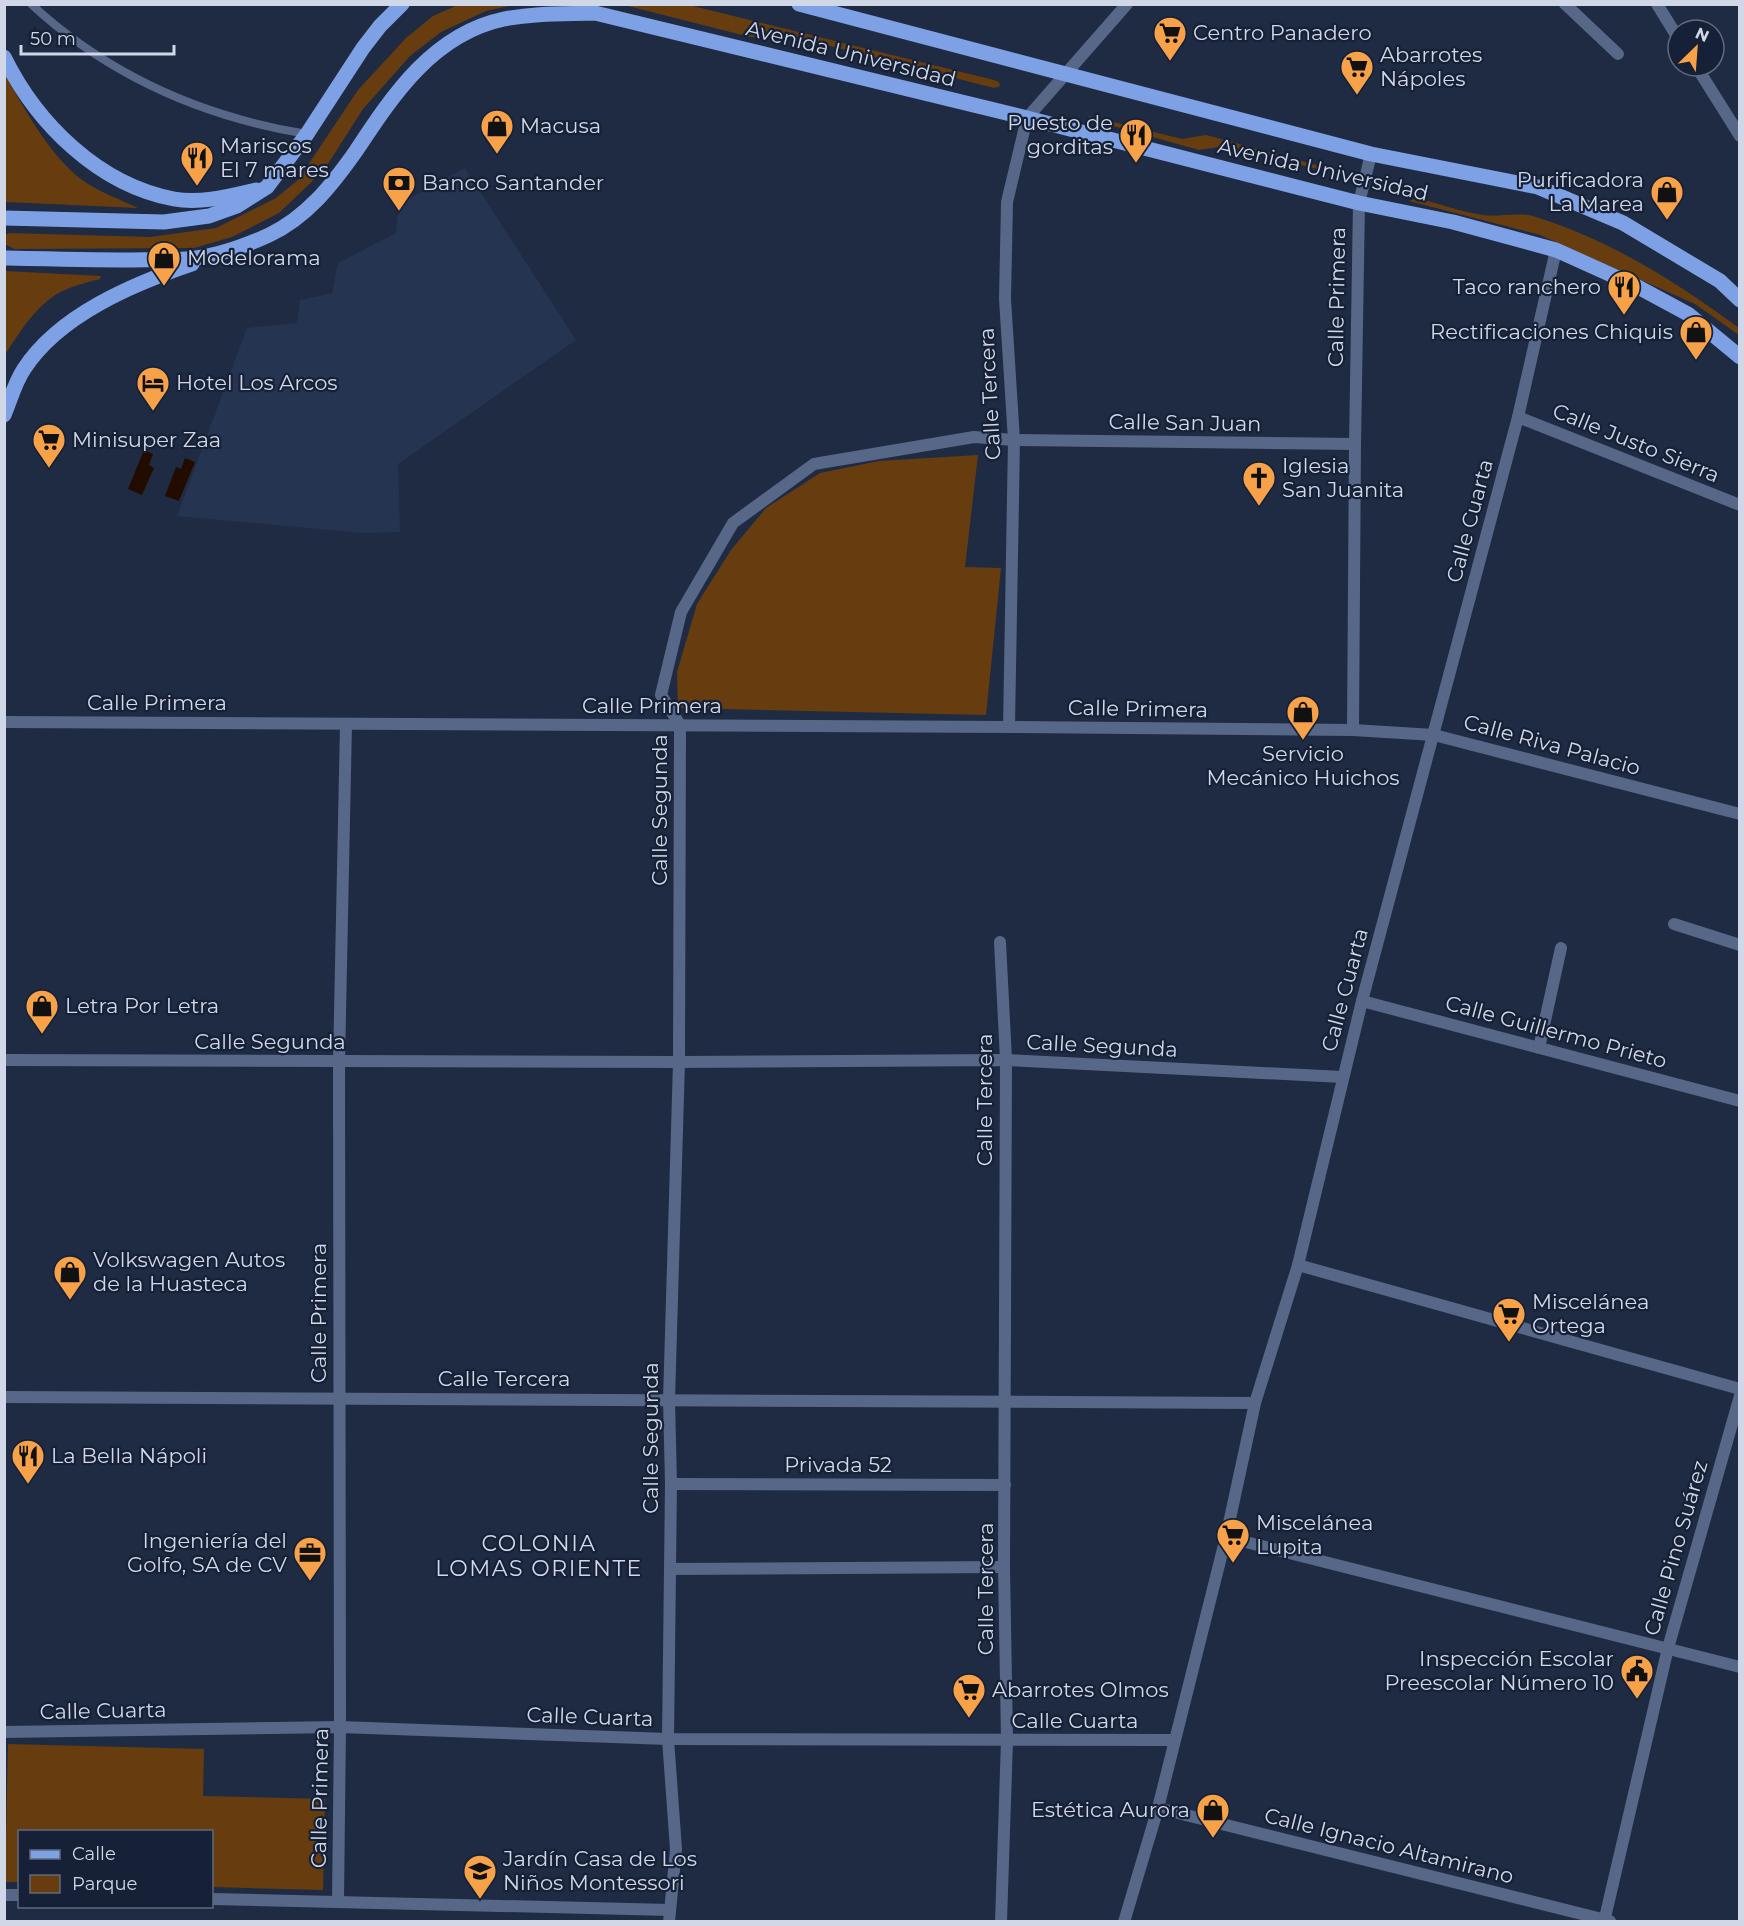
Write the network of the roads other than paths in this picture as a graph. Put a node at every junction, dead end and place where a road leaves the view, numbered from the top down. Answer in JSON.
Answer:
{"nodes":[{"id":1,"x":31,"y":4,"type":"edge"},
{"id":2,"x":402,"y":4,"type":"edge"},
{"id":3,"x":799,"y":4,"type":"edge"},
{"id":4,"x":1127,"y":4,"type":"edge"},
{"id":5,"x":1565,"y":4,"type":"edge"},
{"id":6,"x":1657,"y":4,"type":"edge"},
{"id":7,"x":836,"y":9,"type":"edge"},
{"id":8,"x":1666,"y":19,"type":"edge"},
{"id":9,"x":1618,"y":54,"type":"dead end"},
{"id":10,"x":4,"y":57,"type":"edge"},
{"id":11,"x":1065,"y":75,"type":"junction"},
{"id":12,"x":1704,"y":78,"type":"edge"},
{"id":13,"x":1027,"y":118,"type":"junction"},
{"id":14,"x":308,"y":134,"type":"junction"},
{"id":15,"x":1740,"y":136,"type":"edge"},
{"id":16,"x":1371,"y":154,"type":"junction"},
{"id":17,"x":267,"y":187,"type":"junction"},
{"id":18,"x":1359,"y":203,"type":"junction"},
{"id":19,"x":4,"y":218,"type":"edge"},
{"id":20,"x":234,"y":249,"type":"junction"},
{"id":21,"x":1556,"y":250,"type":"junction"},
{"id":22,"x":4,"y":258,"type":"edge"},
{"id":23,"x":1740,"y":300,"type":"edge"},
{"id":24,"x":1740,"y":357,"type":"edge"},
{"id":25,"x":4,"y":416,"type":"edge"},
{"id":26,"x":1518,"y":417,"type":"junction"},
{"id":27,"x":1014,"y":440,"type":"junction"},
{"id":28,"x":1354,"y":444,"type":"junction"},
{"id":29,"x":1740,"y":505,"type":"edge"},
{"id":30,"x":4,"y":722,"type":"edge"},
{"id":31,"x":346,"y":724,"type":"junction"},
{"id":32,"x":680,"y":725,"type":"junction"},
{"id":33,"x":1009,"y":727,"type":"junction"},
{"id":34,"x":1353,"y":730,"type":"junction"},
{"id":35,"x":1434,"y":735,"type":"junction"},
{"id":36,"x":1740,"y":814,"type":"edge"},
{"id":37,"x":1674,"y":924,"type":"dead end"},
{"id":38,"x":1000,"y":942,"type":"dead end"},
{"id":39,"x":1740,"y":945,"type":"edge"},
{"id":40,"x":1561,"y":948,"type":"dead end"},
{"id":41,"x":1362,"y":1001,"type":"junction"},
{"id":42,"x":1539,"y":1048,"type":"junction"},
{"id":43,"x":4,"y":1060,"type":"edge"},
{"id":44,"x":1006,"y":1060,"type":"junction"},
{"id":45,"x":339,"y":1062,"type":"junction"},
{"id":46,"x":679,"y":1062,"type":"junction"},
{"id":47,"x":1342,"y":1077,"type":"junction"},
{"id":48,"x":1740,"y":1101,"type":"edge"},
{"id":49,"x":1299,"y":1265,"type":"junction"},
{"id":50,"x":1740,"y":1389,"type":"edge"},
{"id":51,"x":1740,"y":1396,"type":"edge"},
{"id":52,"x":4,"y":1397,"type":"edge"},
{"id":53,"x":339,"y":1398,"type":"junction"},
{"id":54,"x":669,"y":1400,"type":"junction"},
{"id":55,"x":1004,"y":1400,"type":"junction"},
{"id":56,"x":1255,"y":1403,"type":"junction"},
{"id":57,"x":671,"y":1484,"type":"junction"},
{"id":58,"x":1005,"y":1485,"type":"junction"},
{"id":59,"x":1226,"y":1537,"type":"junction"},
{"id":60,"x":1004,"y":1567,"type":"junction"},
{"id":61,"x":670,"y":1569,"type":"junction"},
{"id":62,"x":1668,"y":1648,"type":"junction"},
{"id":63,"x":1740,"y":1667,"type":"edge"},
{"id":64,"x":340,"y":1727,"type":"junction"},
{"id":65,"x":4,"y":1732,"type":"edge"},
{"id":66,"x":668,"y":1739,"type":"junction"},
{"id":67,"x":1007,"y":1740,"type":"junction"},
{"id":68,"x":1173,"y":1740,"type":"junction"},
{"id":69,"x":1158,"y":1808,"type":"junction"},
{"id":70,"x":213,"y":1899,"type":"edge"},
{"id":71,"x":338,"y":1901,"type":"junction"},
{"id":72,"x":670,"y":1916,"type":"edge"},
{"id":73,"x":1606,"y":1921,"type":"edge"},
{"id":74,"x":1001,"y":1922,"type":"edge"},
{"id":75,"x":1124,"y":1922,"type":"edge"}],
"edges":[{"from":1,"to":14,"type":"lane"},
{"from":2,"to":14,"type":"main road"},
{"from":3,"to":7,"type":"main road","name":"Avenida Universidad"},
{"from":4,"to":11,"type":"street","name":"Calle Tercera"},
{"from":5,"to":9,"type":"street"},
{"from":6,"to":8,"type":"street"},
{"from":7,"to":11,"type":"main road","name":"Avenida Universidad"},
{"from":10,"to":17,"type":"main road"},
{"from":11,"to":13,"type":"street","name":"Calle Tercera"},
{"from":11,"to":16,"type":"main road","name":"Avenida Universidad"},
{"from":12,"to":15,"type":"street"},
{"from":13,"to":18,"type":"main road","name":"Avenida Universidad"},
{"from":13,"to":20,"type":"main road","name":"Avenida Universidad"},
{"from":13,"to":27,"type":"street","name":"Calle Tercera"},
{"from":14,"to":17,"type":"main road"},
{"from":16,"to":18,"type":"street","name":"Calle Primera"},
{"from":16,"to":23,"type":"main road","name":"Avenida Universidad"},
{"from":17,"to":19,"type":"main road"},
{"from":18,"to":21,"type":"main road","name":"Avenida Universidad"},
{"from":18,"to":28,"type":"street","name":"Calle Primera"},
{"from":20,"to":22,"type":"main road","name":"Avenida Universidad"},
{"from":20,"to":25,"type":"main road"},
{"from":21,"to":24,"type":"main road","name":"Avenida Universidad"},
{"from":21,"to":26,"type":"street","name":"Calle Cuarta"},
{"from":26,"to":29,"type":"street","name":"Calle Justo Sierra"},
{"from":26,"to":35,"type":"street","name":"Calle Cuarta"},
{"from":27,"to":28,"type":"street","name":"Calle San Juan"},
{"from":27,"to":32,"type":"street","name":"Calle Segunda"},
{"from":27,"to":33,"type":"street","name":"Calle Tercera"},
{"from":28,"to":34,"type":"street","name":"Calle Primera"},
{"from":30,"to":31,"type":"street","name":"Calle Primera"},
{"from":31,"to":32,"type":"street","name":"Calle Primera"},
{"from":31,"to":45,"type":"street","name":"Calle Primera"},
{"from":32,"to":33,"type":"street","name":"Calle Primera"},
{"from":32,"to":46,"type":"street","name":"Calle Segunda"},
{"from":33,"to":34,"type":"street","name":"Calle Primera"},
{"from":34,"to":35,"type":"street","name":"Calle Riva Palacio"},
{"from":35,"to":36,"type":"street","name":"Calle Riva Palacio"},
{"from":35,"to":41,"type":"street","name":"Calle Cuarta"},
{"from":37,"to":39,"type":"street"},
{"from":38,"to":44,"type":"street","name":"Calle Tercera"},
{"from":40,"to":42,"type":"street"},
{"from":41,"to":42,"type":"street","name":"Calle Guillermo Prieto"},
{"from":41,"to":47,"type":"street","name":"Calle Cuarta"},
{"from":42,"to":48,"type":"street","name":"Calle Guillermo Prieto"},
{"from":43,"to":45,"type":"street","name":"Calle Segunda"},
{"from":44,"to":46,"type":"street","name":"Calle Segunda"},
{"from":44,"to":47,"type":"street","name":"Calle Segunda"},
{"from":44,"to":55,"type":"street","name":"Calle Tercera"},
{"from":45,"to":46,"type":"street","name":"Calle Segunda"},
{"from":45,"to":53,"type":"street","name":"Calle Primera"},
{"from":46,"to":54,"type":"street","name":"Calle Segunda"},
{"from":47,"to":49,"type":"street","name":"Calle Cuarta"},
{"from":49,"to":50,"type":"street"},
{"from":49,"to":56,"type":"street","name":"Calle Cuarta"},
{"from":51,"to":62,"type":"street","name":"Calle Pino Suárez"},
{"from":52,"to":53,"type":"street","name":"Calle Tercera"},
{"from":53,"to":54,"type":"street","name":"Calle Tercera"},
{"from":53,"to":64,"type":"street","name":"Calle Primera"},
{"from":54,"to":55,"type":"street","name":"Calle Tercera"},
{"from":54,"to":57,"type":"street","name":"Calle Segunda"},
{"from":55,"to":56,"type":"street","name":"Calle Tercera"},
{"from":55,"to":58,"type":"street","name":"Calle Tercera"},
{"from":56,"to":59,"type":"street","name":"Calle Cuarta"},
{"from":57,"to":58,"type":"street","name":"Privada 52"},
{"from":57,"to":61,"type":"street","name":"Calle Segunda"},
{"from":58,"to":60,"type":"street","name":"Calle Tercera"},
{"from":59,"to":62,"type":"street"},
{"from":59,"to":68,"type":"street","name":"Calle Cuarta"},
{"from":60,"to":61,"type":"street"},
{"from":60,"to":67,"type":"street","name":"Calle Tercera"},
{"from":61,"to":66,"type":"street","name":"Calle Segunda"},
{"from":62,"to":63,"type":"street"},
{"from":62,"to":73,"type":"street","name":"Calle Pino Suárez"},
{"from":64,"to":65,"type":"street","name":"Calle Cuarta"},
{"from":64,"to":66,"type":"street","name":"Calle Cuarta"},
{"from":64,"to":71,"type":"street","name":"Calle Primera"},
{"from":66,"to":67,"type":"street","name":"Calle Cuarta"},
{"from":66,"to":72,"type":"street","name":"Calle Segunda"},
{"from":67,"to":68,"type":"street","name":"Calle Cuarta"},
{"from":67,"to":74,"type":"street","name":"Calle Tercera"},
{"from":68,"to":69,"type":"street","name":"Calle Cuarta"},
{"from":69,"to":73,"type":"street","name":"Calle Ignacio Altamirano"},
{"from":69,"to":75,"type":"street","name":"Calle Cuarta"},
{"from":70,"to":71,"type":"street"},
{"from":71,"to":72,"type":"street"}]}
